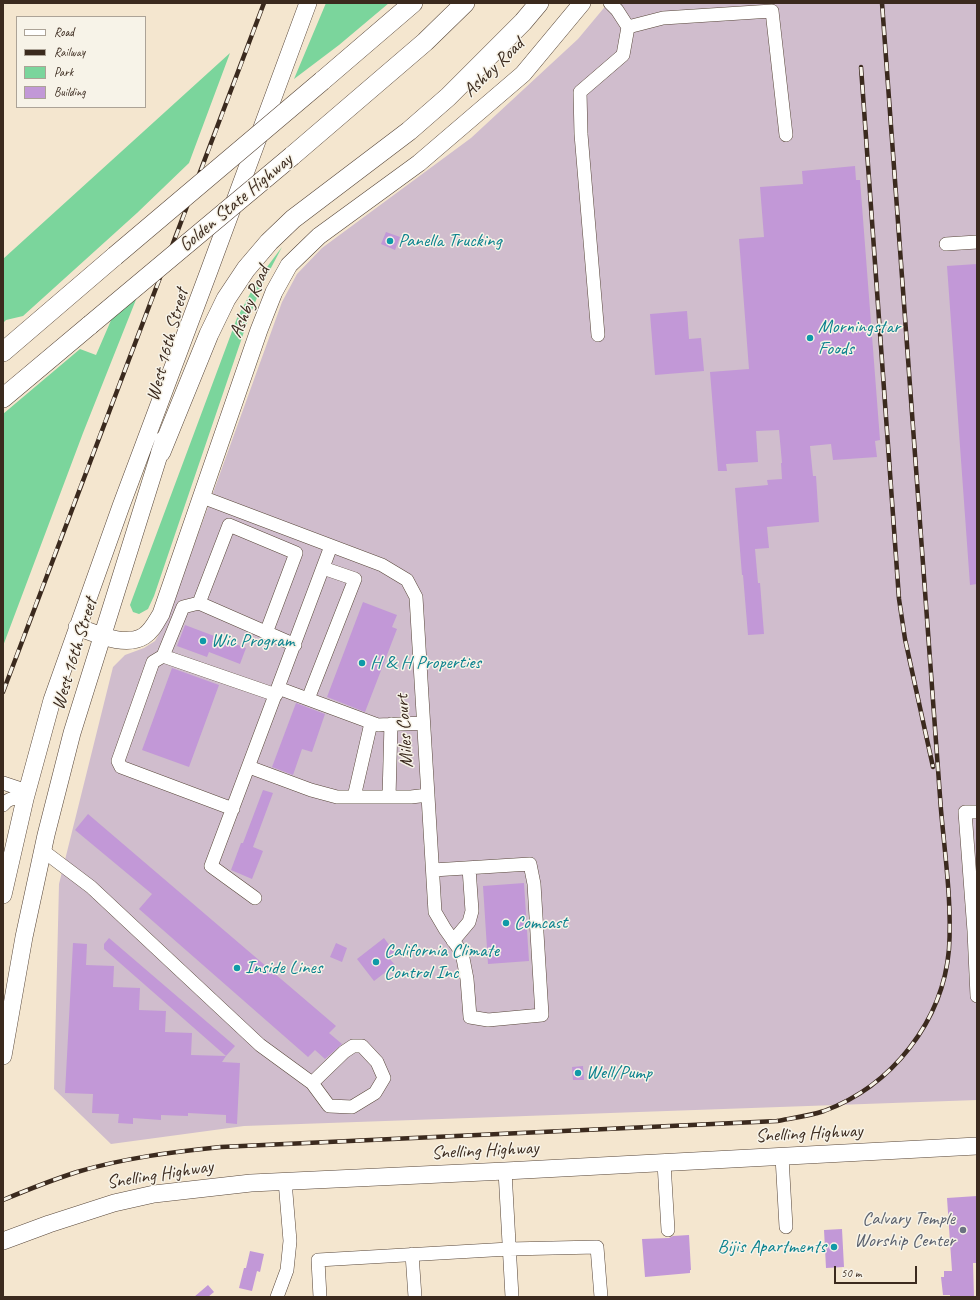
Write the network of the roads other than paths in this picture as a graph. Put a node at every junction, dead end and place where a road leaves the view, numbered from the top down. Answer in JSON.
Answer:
{"nodes":[{"id":1,"x":308,"y":3,"type":"edge"},
{"id":2,"x":413,"y":3,"type":"edge"},
{"id":3,"x":466,"y":3,"type":"edge"},
{"id":4,"x":539,"y":3,"type":"edge"},
{"id":5,"x":582,"y":3,"type":"edge"},
{"id":6,"x":610,"y":3,"type":"edge"},
{"id":7,"x":628,"y":27,"type":"junction"},
{"id":8,"x":786,"y":135,"type":"dead end"},
{"id":9,"x":977,"y":242,"type":"edge"},
{"id":10,"x":946,"y":244,"type":"dead end"},
{"id":11,"x":210,"y":271,"type":"junction"},
{"id":12,"x":598,"y":335,"type":"dead end"},
{"id":13,"x":3,"y":352,"type":"edge"},
{"id":14,"x":3,"y":398,"type":"edge"},
{"id":15,"x":161,"y":452,"type":"junction"},
{"id":16,"x":202,"y":497,"type":"junction"},
{"id":17,"x":331,"y":546,"type":"junction"},
{"id":18,"x":323,"y":568,"type":"junction"},
{"id":19,"x":199,"y":603,"type":"junction"},
{"id":20,"x":77,"y":627,"type":"junction"},
{"id":21,"x":266,"y":632,"type":"junction"},
{"id":22,"x":102,"y":635,"type":"junction"},
{"id":23,"x":294,"y":645,"type":"junction"},
{"id":24,"x":163,"y":656,"type":"junction"},
{"id":25,"x":277,"y":691,"type":"junction"},
{"id":26,"x":308,"y":699,"type":"junction"},
{"id":27,"x":423,"y":722,"type":"junction"},
{"id":28,"x":371,"y":723,"type":"junction"},
{"id":29,"x":391,"y":724,"type":"junction"},
{"id":30,"x":249,"y":767,"type":"junction"},
{"id":31,"x":3,"y":783,"type":"edge"},
{"id":32,"x":26,"y":795,"type":"junction"},
{"id":33,"x":428,"y":795,"type":"junction"},
{"id":34,"x":354,"y":797,"type":"junction"},
{"id":35,"x":389,"y":798,"type":"junction"},
{"id":36,"x":3,"y":805,"type":"edge"},
{"id":37,"x":233,"y":809,"type":"junction"},
{"id":38,"x":977,"y":812,"type":"edge"},
{"id":39,"x":42,"y":850,"type":"junction"},
{"id":40,"x":468,"y":868,"type":"junction"},
{"id":41,"x":433,"y":870,"type":"junction"},
{"id":42,"x":3,"y":895,"type":"edge"},
{"id":43,"x":255,"y":898,"type":"dead end"},
{"id":44,"x":975,"y":931,"type":"edge"},
{"id":45,"x":453,"y":941,"type":"junction"},
{"id":46,"x":977,"y":996,"type":"edge"},
{"id":47,"x":3,"y":1056,"type":"edge"},
{"id":48,"x":312,"y":1083,"type":"junction"},
{"id":49,"x":977,"y":1146,"type":"edge"},
{"id":50,"x":782,"y":1157,"type":"junction"},
{"id":51,"x":664,"y":1163,"type":"junction"},
{"id":52,"x":505,"y":1171,"type":"junction"},
{"id":53,"x":285,"y":1181,"type":"junction"},
{"id":54,"x":786,"y":1227,"type":"dead end"},
{"id":55,"x":668,"y":1230,"type":"dead end"},
{"id":56,"x":4,"y":1238,"type":"edge"},
{"id":57,"x":509,"y":1249,"type":"junction"},
{"id":58,"x":412,"y":1254,"type":"junction"},
{"id":59,"x":276,"y":1297,"type":"edge"},
{"id":60,"x":320,"y":1297,"type":"edge"},
{"id":61,"x":414,"y":1297,"type":"edge"},
{"id":62,"x":512,"y":1297,"type":"edge"},
{"id":63,"x":601,"y":1297,"type":"edge"}],
"edges":[{"from":1,"to":11,"type":"main road","name":"West 16th Street"},
{"from":2,"to":13,"type":"highway","name":"Golden State Highway","bridge":true},
{"from":3,"to":14,"type":"highway","name":"Golden State Highway","bridge":true},
{"from":4,"to":15,"type":"highway"},
{"from":5,"to":16,"type":"main road","name":"Ashby Road"},
{"from":6,"to":7,"type":"street"},
{"from":7,"to":8,"type":"street"},
{"from":7,"to":12,"type":"street"},
{"from":9,"to":10,"type":"street"},
{"from":11,"to":15,"type":"main road","name":"West 16th Street"},
{"from":11,"to":20,"type":"main road","name":"West 16th Street"},
{"from":15,"to":22,"type":"main road","name":"West 16th Street"},
{"from":16,"to":17,"type":"street","name":"Miles Court"},
{"from":16,"to":22,"type":"main road","name":"Ashby Road"},
{"from":17,"to":18,"type":"street"},
{"from":17,"to":27,"type":"street","name":"Miles Court"},
{"from":18,"to":23,"type":"street"},
{"from":18,"to":26,"type":"street"},
{"from":19,"to":21,"type":"street"},
{"from":19,"to":21,"type":"street"},
{"from":19,"to":24,"type":"street"},
{"from":20,"to":22,"type":"main road","name":"Ashby Road"},
{"from":20,"to":32,"type":"main road","name":"West 16th Street"},
{"from":21,"to":23,"type":"street"},
{"from":22,"to":39,"type":"main road","name":"West 16th Street"},
{"from":23,"to":25,"type":"street"},
{"from":24,"to":25,"type":"street"},
{"from":24,"to":37,"type":"street"},
{"from":25,"to":26,"type":"street"},
{"from":25,"to":30,"type":"street"},
{"from":26,"to":28,"type":"street"},
{"from":27,"to":29,"type":"street"},
{"from":27,"to":33,"type":"street","name":"Miles Court"},
{"from":28,"to":29,"type":"street"},
{"from":28,"to":34,"type":"street"},
{"from":29,"to":35,"type":"street"},
{"from":30,"to":34,"type":"street"},
{"from":30,"to":37,"type":"street"},
{"from":31,"to":32,"type":"street"},
{"from":32,"to":36,"type":"street"},
{"from":32,"to":42,"type":"main road","name":"West 16th Street"},
{"from":33,"to":35,"type":"street"},
{"from":33,"to":41,"type":"street","name":"Miles Court"},
{"from":34,"to":35,"type":"street"},
{"from":37,"to":43,"type":"street"},
{"from":38,"to":44,"type":"street"},
{"from":39,"to":47,"type":"main road","name":"West 16th Street"},
{"from":39,"to":48,"type":"street"},
{"from":40,"to":41,"type":"street"},
{"from":40,"to":45,"type":"street"},
{"from":40,"to":45,"type":"street"},
{"from":41,"to":45,"type":"street","name":"Miles Court"},
{"from":44,"to":46,"type":"street"},
{"from":48,"to":48,"type":"street"},
{"from":49,"to":50,"type":"main road","name":"Snelling Highway"},
{"from":50,"to":51,"type":"main road","name":"Snelling Highway"},
{"from":50,"to":54,"type":"street"},
{"from":51,"to":52,"type":"main road","name":"Snelling Highway"},
{"from":51,"to":55,"type":"street"},
{"from":52,"to":53,"type":"main road","name":"Snelling Highway"},
{"from":52,"to":57,"type":"street"},
{"from":53,"to":56,"type":"main road","name":"Snelling Highway"},
{"from":53,"to":59,"type":"street"},
{"from":57,"to":58,"type":"street"},
{"from":57,"to":62,"type":"street"},
{"from":57,"to":63,"type":"street"},
{"from":58,"to":60,"type":"street"},
{"from":58,"to":61,"type":"street"}]}
